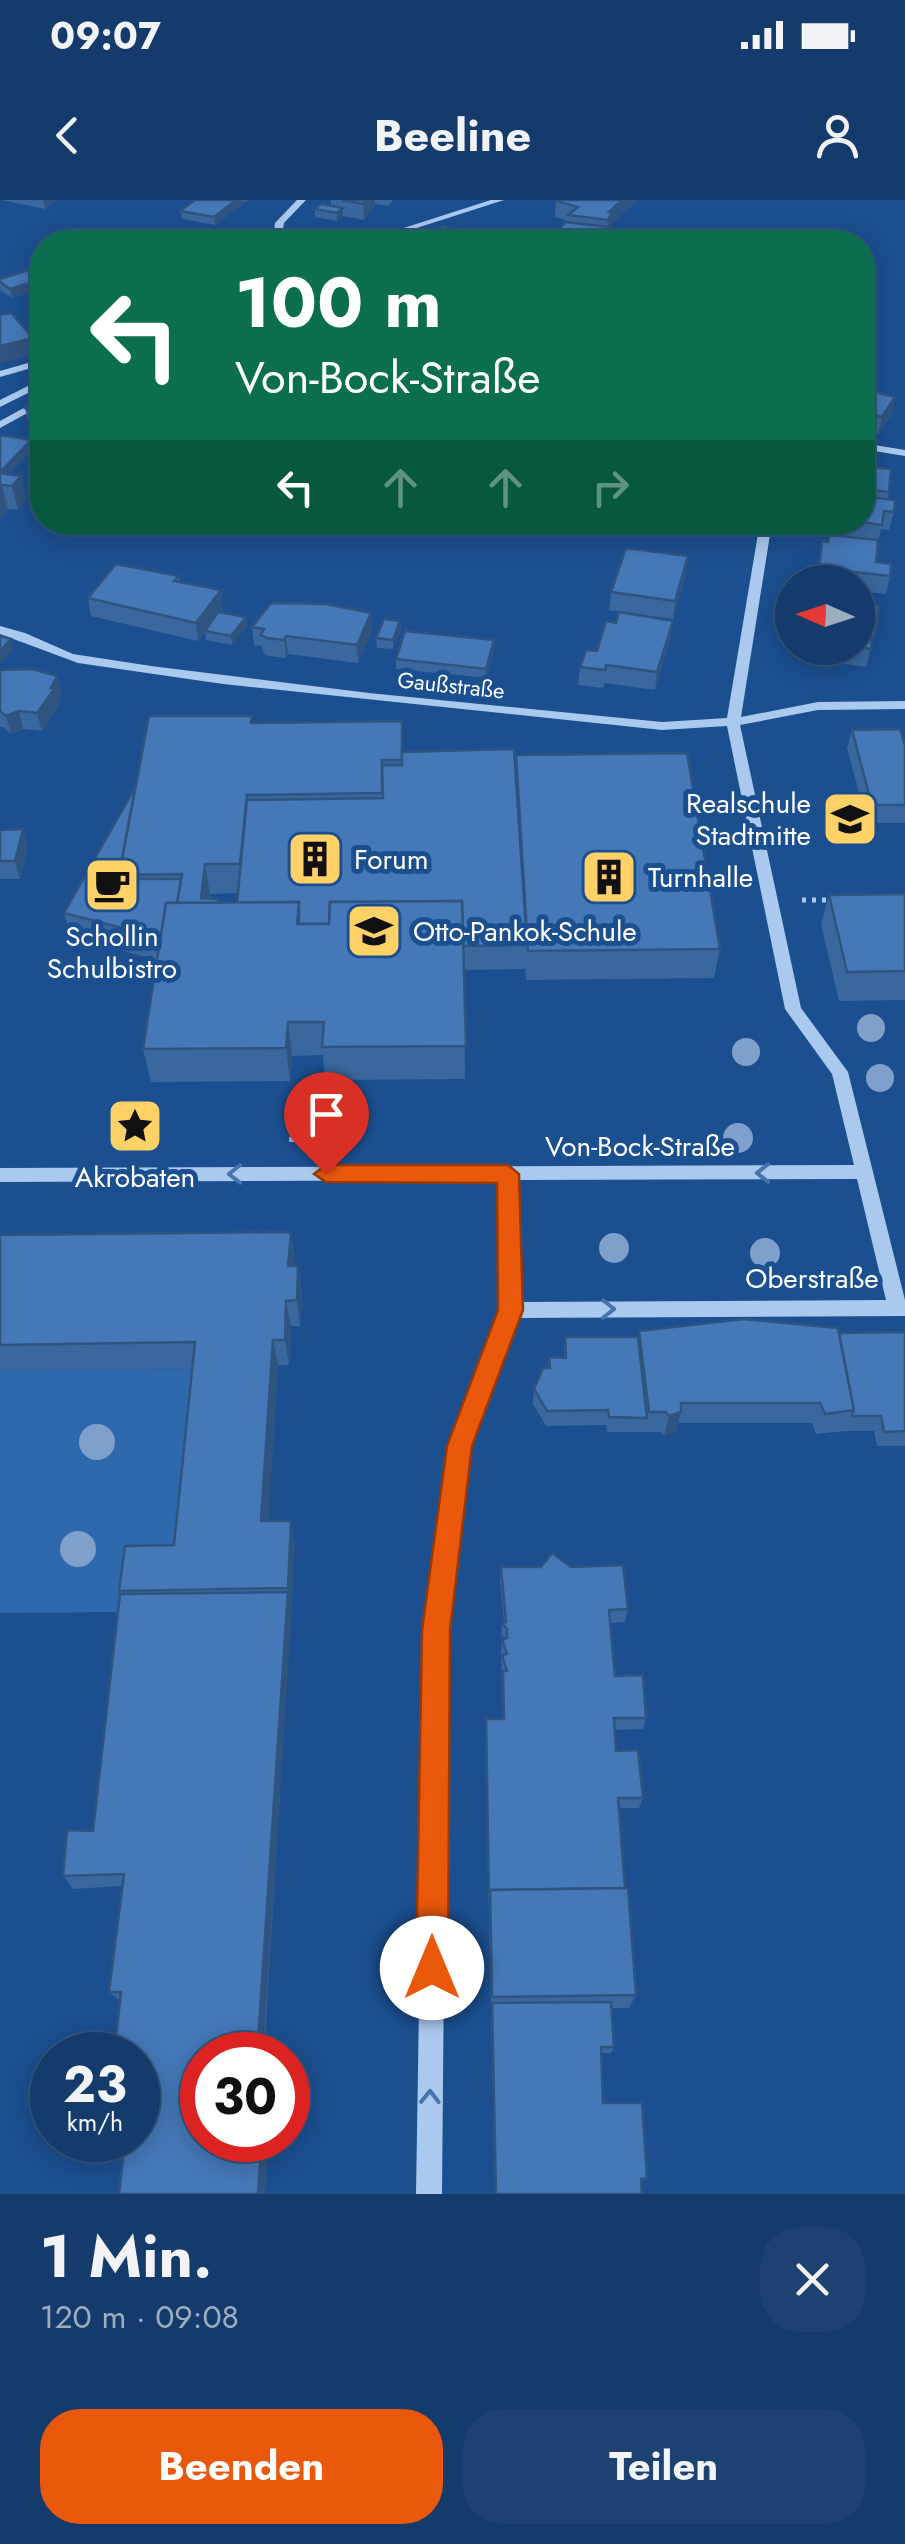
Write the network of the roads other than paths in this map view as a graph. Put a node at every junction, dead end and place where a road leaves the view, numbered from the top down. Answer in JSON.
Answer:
{"nodes":[{"id":1,"x":302,"y":200,"type":"edge"},
{"id":2,"x":500,"y":200,"type":"edge"},
{"id":3,"x":276,"y":230,"type":"edge"},
{"id":4,"x":404,"y":230,"type":"edge"},
{"id":5,"x":30,"y":365,"type":"edge"},
{"id":6,"x":0,"y":374,"type":"edge"},
{"id":7,"x":30,"y":388,"type":"edge"},
{"id":8,"x":0,"y":404,"type":"edge"},
{"id":9,"x":30,"y":408,"type":"edge"},
{"id":10,"x":0,"y":425,"type":"edge"},
{"id":11,"x":875,"y":448,"type":"edge"},
{"id":12,"x":905,"y":453,"type":"edge"},
{"id":13,"x":764,"y":535,"type":"edge"},
{"id":14,"x":0,"y":630,"type":"edge"},
{"id":15,"x":146,"y":670,"type":"junction"},
{"id":16,"x":144,"y":687,"type":"dead end"},
{"id":17,"x":905,"y":705,"type":"edge"},
{"id":18,"x":733,"y":722,"type":"junction"},
{"id":19,"x":861,"y":1172,"type":"junction"},
{"id":20,"x":508,"y":1174,"type":"junction"},
{"id":21,"x":0,"y":1175,"type":"edge"},
{"id":22,"x":901,"y":1308,"type":"edge"},
{"id":23,"x":510,"y":1310,"type":"junction"},
{"id":24,"x":429,"y":2194,"type":"edge"}],
"edges":[{"from":1,"to":3,"type":"street"},
{"from":2,"to":4,"type":"street"},
{"from":5,"to":6,"type":"street"},
{"from":7,"to":8,"type":"street"},
{"from":9,"to":10,"type":"street"},
{"from":11,"to":12,"type":"street"},
{"from":13,"to":18,"type":"street","name":"Oberstraße"},
{"from":14,"to":15,"type":"street","name":"Gaußstraße"},
{"from":15,"to":16,"type":"street"},
{"from":15,"to":18,"type":"street","name":"Gaußstraße"},
{"from":17,"to":18,"type":"street","name":"Gaußstraße"},
{"from":18,"to":19,"type":"street","name":"Oberstraße"},
{"from":19,"to":20,"type":"street","name":"Von-Bock-Straße","one_way":true},
{"from":19,"to":22,"type":"street","name":"Oberstraße"},
{"from":20,"to":21,"type":"street","name":"Von-Bock-Straße","one_way":true},
{"from":20,"to":23,"type":"street"},
{"from":23,"to":22,"type":"street","name":"Oberstraße","one_way":true},
{"from":24,"to":23,"type":"street","one_way":true}]}
